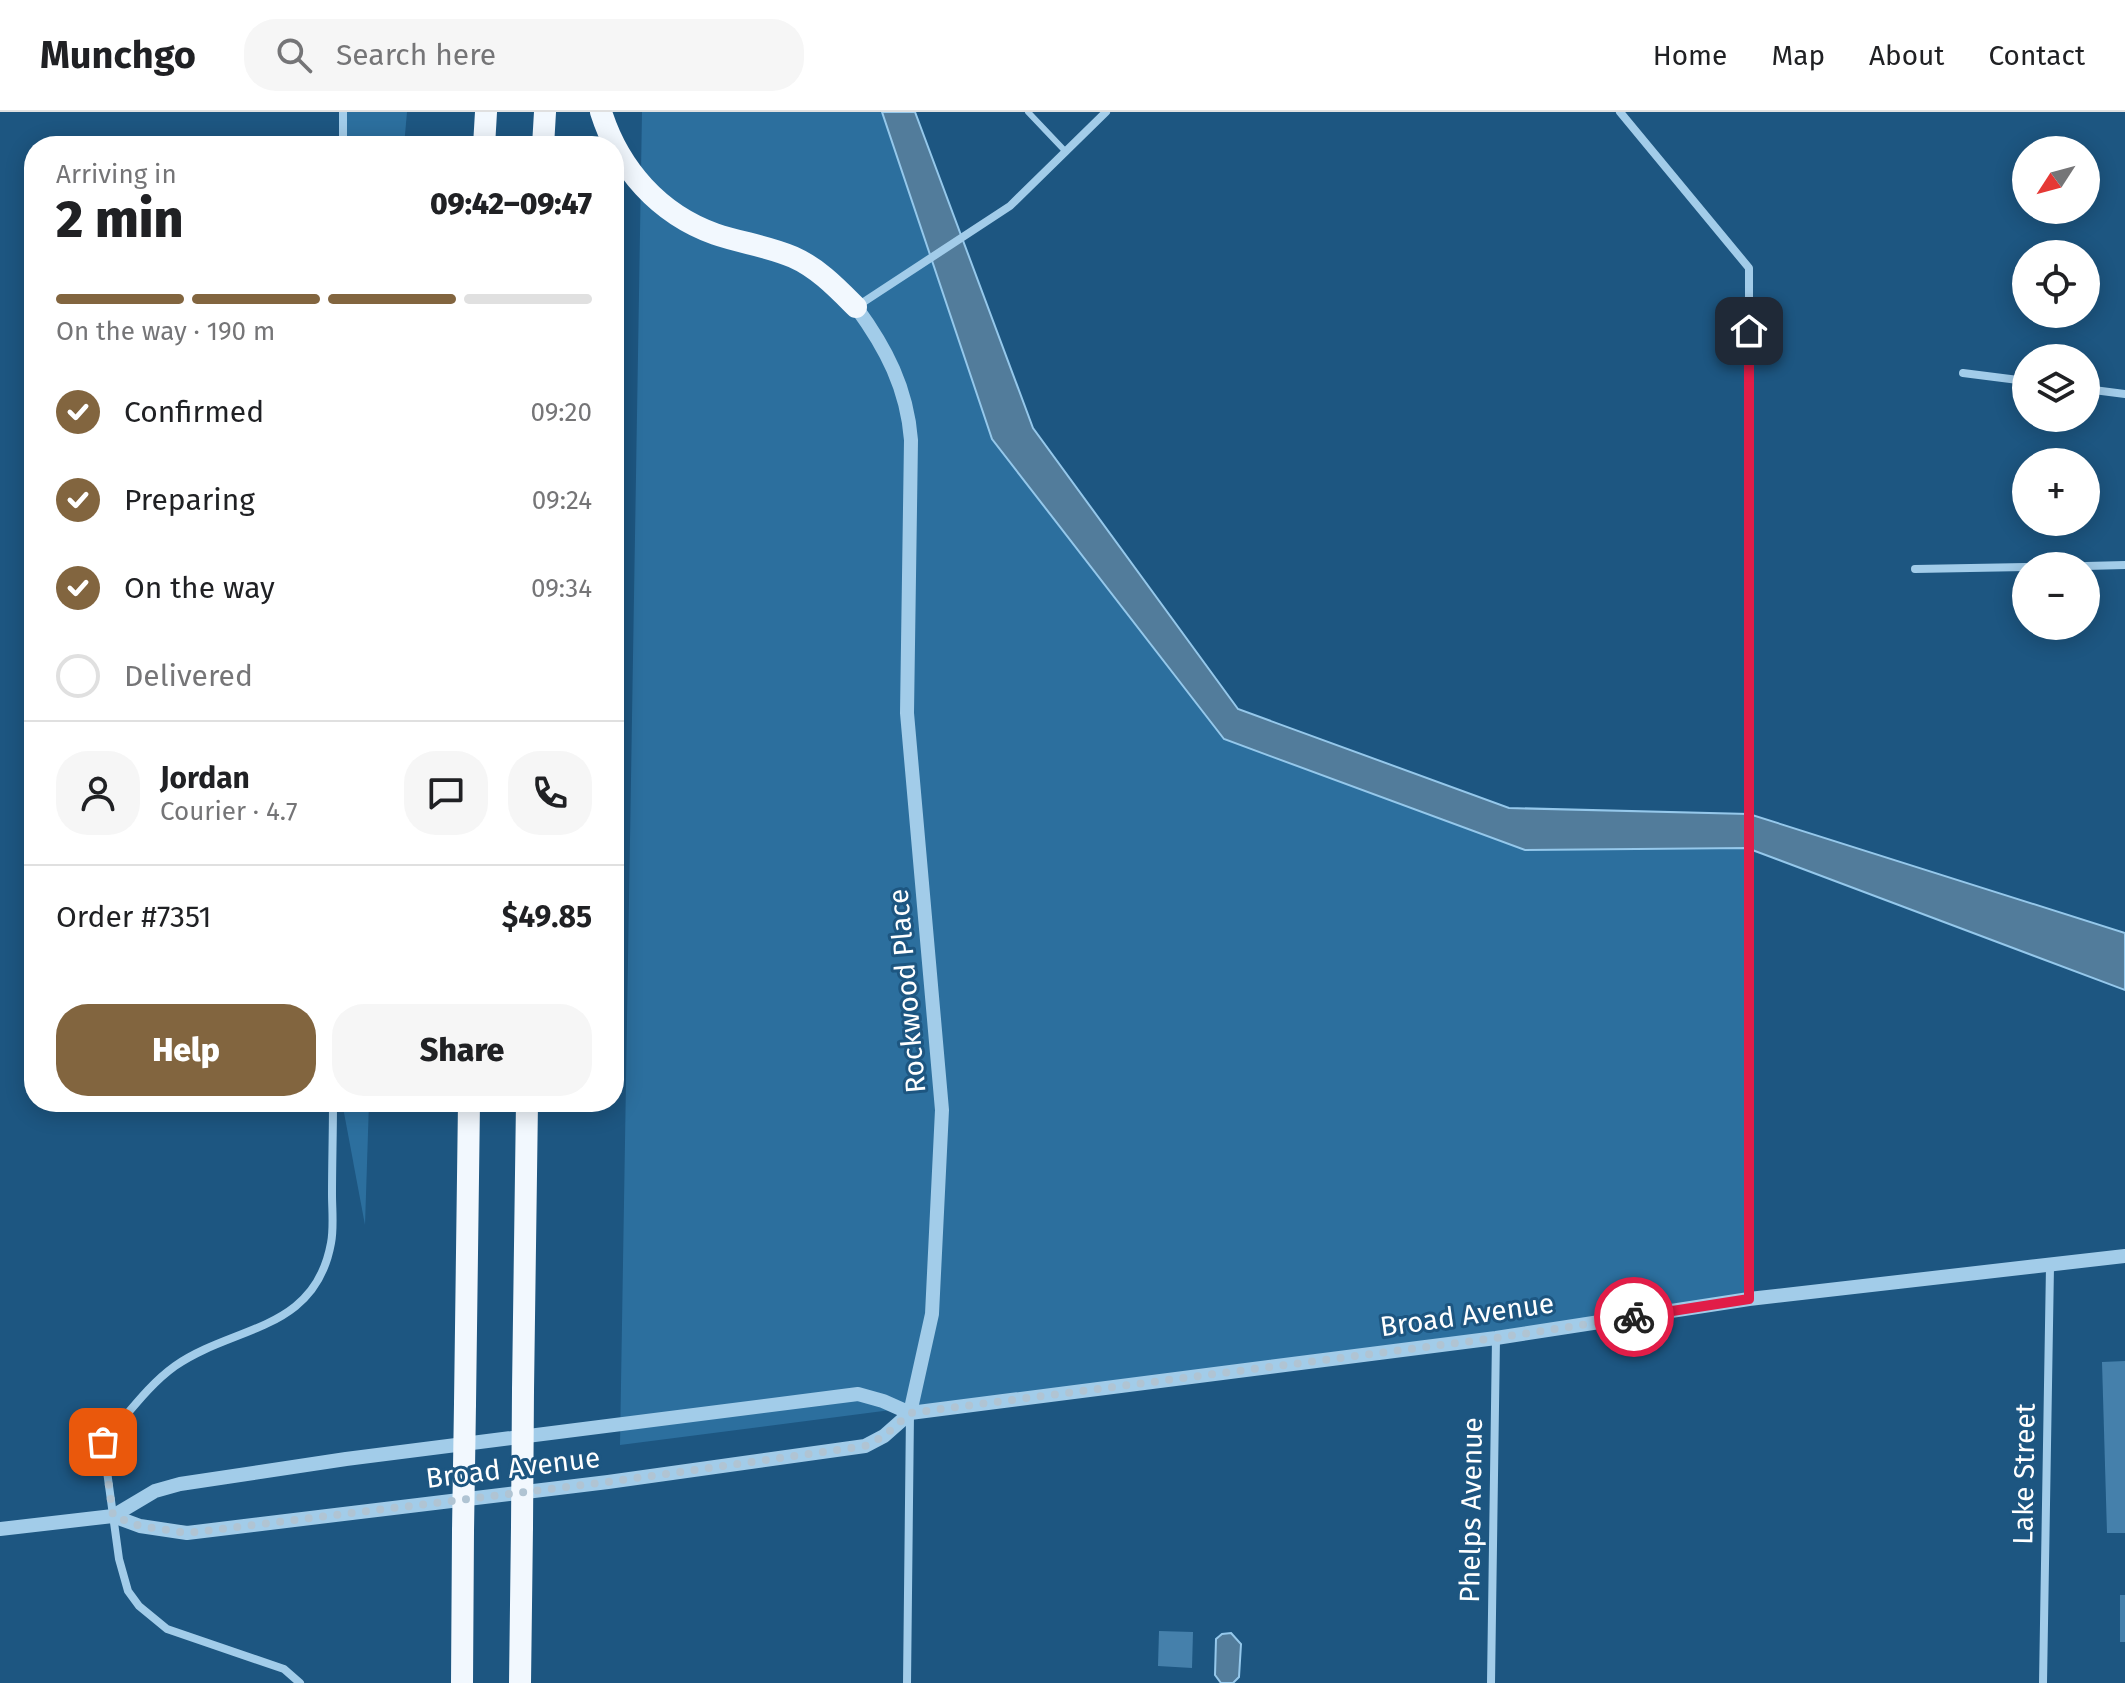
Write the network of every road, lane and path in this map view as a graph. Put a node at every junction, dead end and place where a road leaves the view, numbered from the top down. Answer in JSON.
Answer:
{"nodes":[{"id":1,"x":343,"y":112,"type":"edge"},
{"id":2,"x":486,"y":112,"type":"edge"},
{"id":3,"x":545,"y":112,"type":"edge"},
{"id":4,"x":601,"y":112,"type":"edge"},
{"id":5,"x":1028,"y":112,"type":"edge"},
{"id":6,"x":1106,"y":112,"type":"edge"},
{"id":7,"x":1620,"y":112,"type":"edge"},
{"id":8,"x":343,"y":136,"type":"edge"},
{"id":9,"x":485,"y":136,"type":"edge"},
{"id":10,"x":544,"y":136,"type":"edge"},
{"id":11,"x":612,"y":136,"type":"edge"},
{"id":12,"x":1066,"y":152,"type":"junction"},
{"id":13,"x":624,"y":160,"type":"edge"},
{"id":14,"x":856,"y":307,"type":"junction"},
{"id":15,"x":1963,"y":373,"type":"dead end"},
{"id":16,"x":2012,"y":379,"type":"edge"},
{"id":17,"x":2100,"y":391,"type":"edge"},
{"id":18,"x":2125,"y":394,"type":"edge"},
{"id":19,"x":2125,"y":565,"type":"edge"},
{"id":20,"x":2100,"y":566,"type":"edge"},
{"id":21,"x":2012,"y":567,"type":"edge"},
{"id":22,"x":1915,"y":569,"type":"dead end"},
{"id":23,"x":333,"y":1112,"type":"edge"},
{"id":24,"x":469,"y":1112,"type":"edge"},
{"id":25,"x":527,"y":1112,"type":"edge"},
{"id":26,"x":2125,"y":1256,"type":"edge"},
{"id":27,"x":2050,"y":1266,"type":"junction"},
{"id":28,"x":1749,"y":1299,"type":"junction"},
{"id":29,"x":1496,"y":1338,"type":"junction"},
{"id":30,"x":910,"y":1413,"type":"junction"},
{"id":31,"x":113,"y":1516,"type":"junction"},
{"id":32,"x":0,"y":1529,"type":"edge"},
{"id":33,"x":300,"y":1683,"type":"edge"},
{"id":34,"x":462,"y":1683,"type":"edge"},
{"id":35,"x":520,"y":1683,"type":"edge"},
{"id":36,"x":907,"y":1683,"type":"edge"},
{"id":37,"x":1491,"y":1683,"type":"edge"},
{"id":38,"x":2043,"y":1683,"type":"edge"}],
"edges":[{"from":1,"to":8,"type":"street"},
{"from":2,"to":9,"type":"highway"},
{"from":3,"to":10,"type":"highway"},
{"from":4,"to":11,"type":"highway"},
{"from":5,"to":12,"type":"lane"},
{"from":6,"to":12,"type":"street"},
{"from":7,"to":28,"type":"street"},
{"from":12,"to":14,"type":"street"},
{"from":13,"to":14,"type":"highway"},
{"from":14,"to":30,"type":"street","name":"Rockwood Place"},
{"from":15,"to":16,"type":"street"},
{"from":17,"to":18,"type":"street"},
{"from":19,"to":20,"type":"street"},
{"from":21,"to":22,"type":"street"},
{"from":23,"to":31,"type":"street"},
{"from":24,"to":34,"type":"highway","bridge":true},
{"from":25,"to":35,"type":"highway","bridge":true},
{"from":26,"to":27,"type":"street","name":"Broad Avenue"},
{"from":27,"to":28,"type":"street","name":"Broad Avenue"},
{"from":27,"to":38,"type":"street","name":"Lake Street"},
{"from":28,"to":29,"type":"street","name":"Broad Avenue"},
{"from":29,"to":30,"type":"street","name":"Broad Avenue"},
{"from":29,"to":37,"type":"street","name":"Phelps Avenue"},
{"from":30,"to":31,"type":"street","name":"Broad Avenue"},
{"from":30,"to":31,"type":"street","name":"Broad Avenue"},
{"from":30,"to":36,"type":"street","name":"Rockwood Place"},
{"from":31,"to":32,"type":"street","name":"Broad Avenue"},
{"from":31,"to":33,"type":"street"}]}
